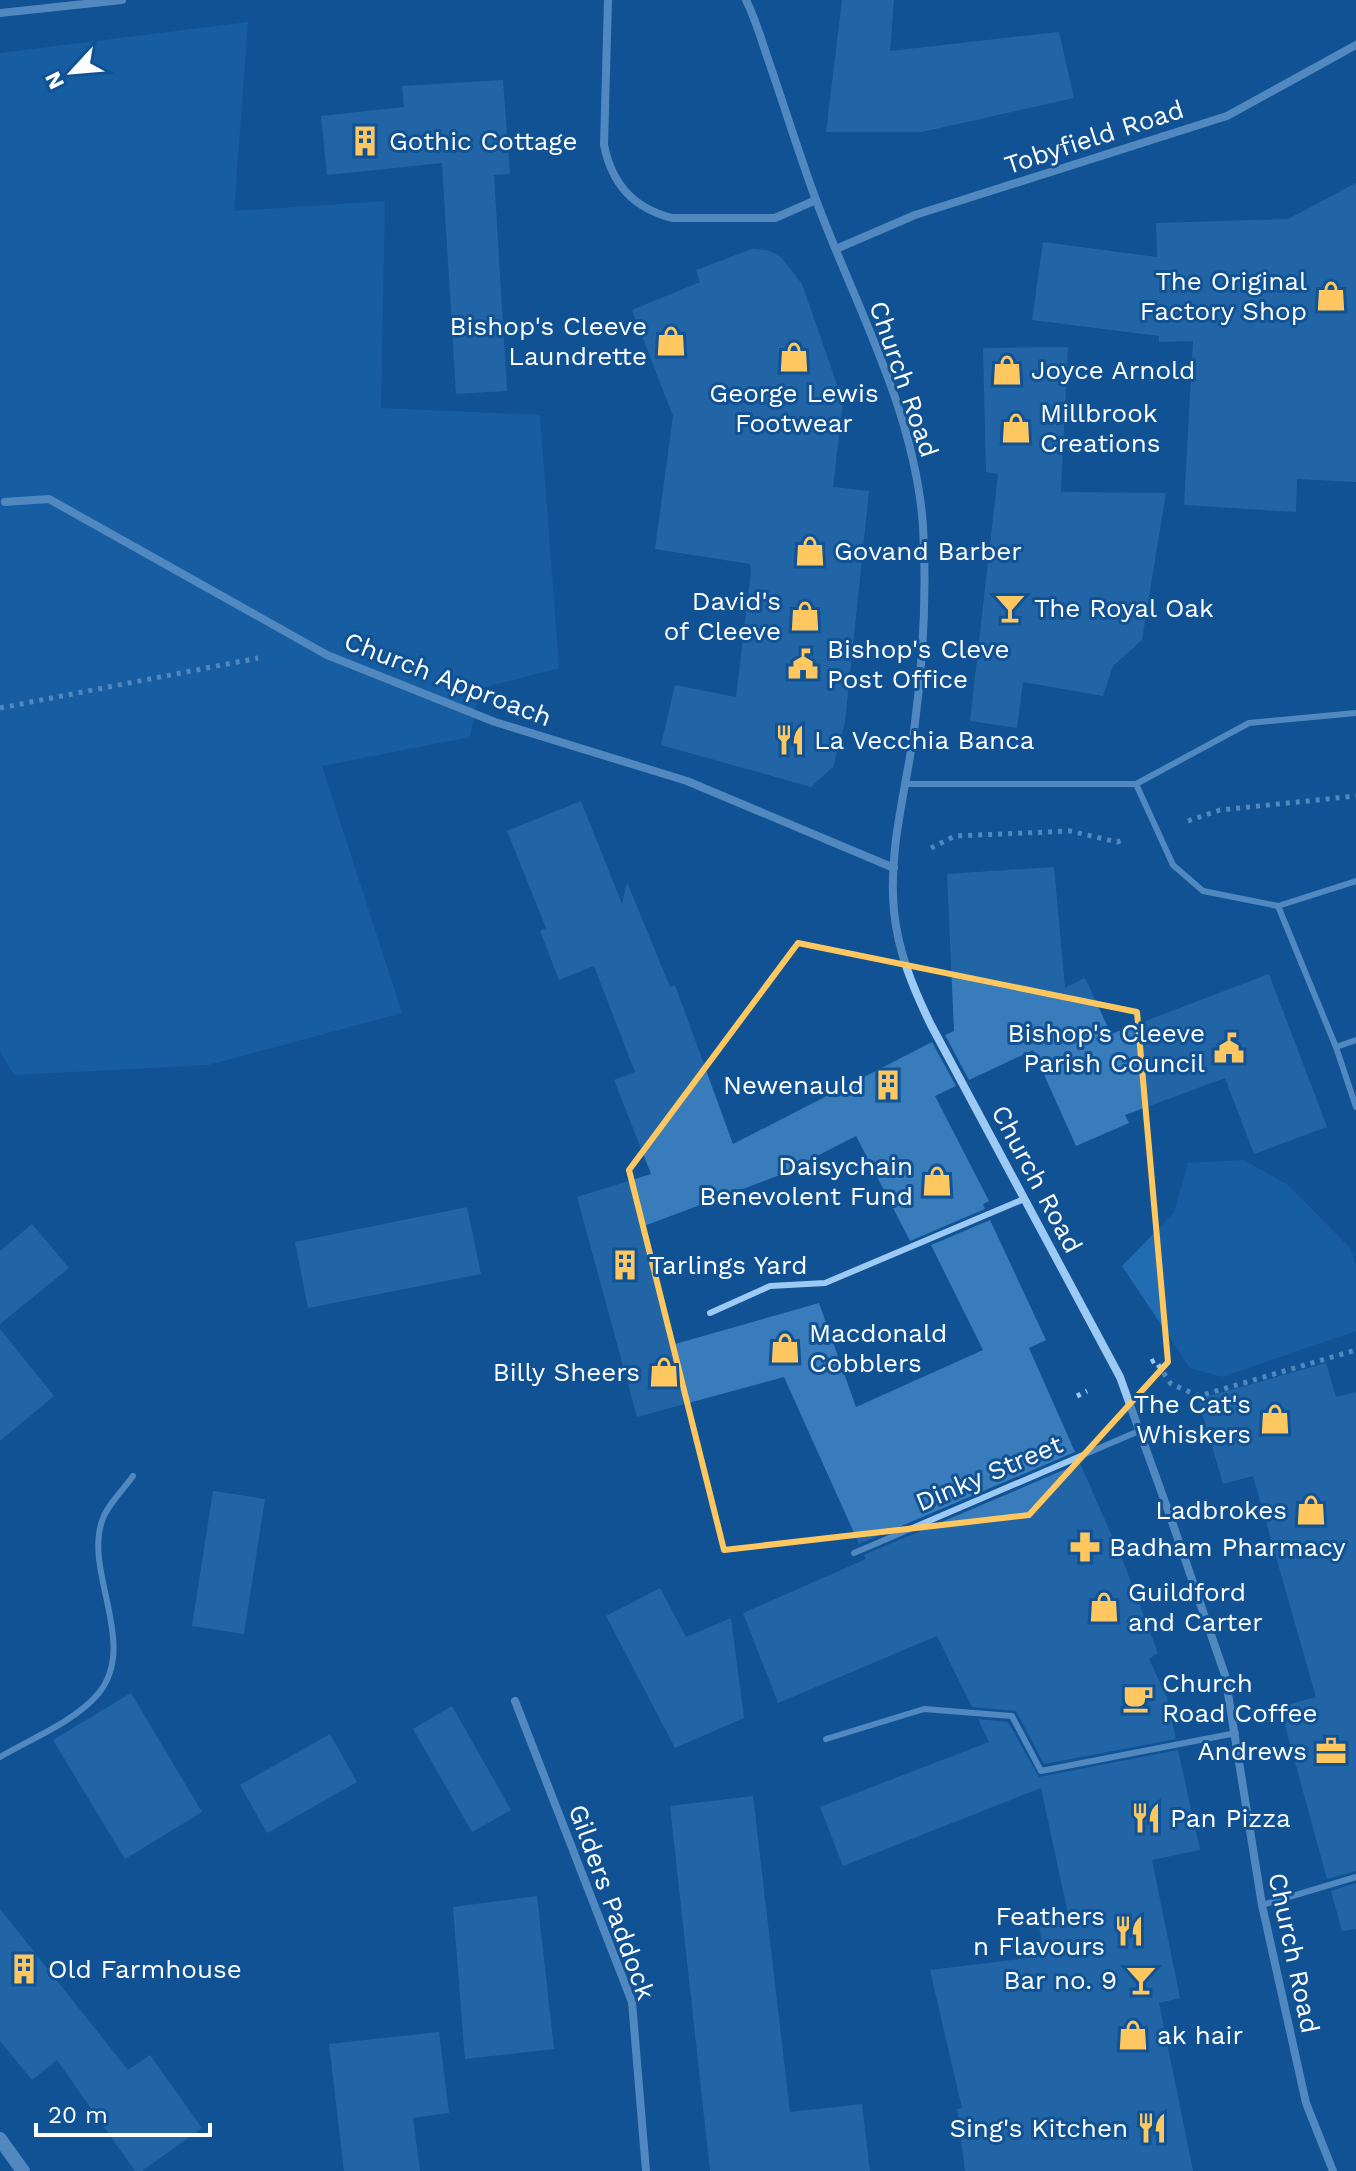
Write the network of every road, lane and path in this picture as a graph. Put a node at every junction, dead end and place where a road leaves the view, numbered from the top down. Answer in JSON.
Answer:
{"nodes":[{"id":1,"x":122,"y":0,"type":"edge"},
{"id":2,"x":608,"y":0,"type":"edge"},
{"id":3,"x":746,"y":0,"type":"edge"},
{"id":4,"x":0,"y":13,"type":"edge"},
{"id":5,"x":1356,"y":45,"type":"edge"},
{"id":6,"x":816,"y":200,"type":"junction"},
{"id":7,"x":836,"y":249,"type":"junction"},
{"id":8,"x":5,"y":502,"type":"dead end"},
{"id":9,"x":314,"y":647,"type":"junction"},
{"id":10,"x":0,"y":708,"type":"edge"},
{"id":11,"x":1356,"y":713,"type":"edge"},
{"id":12,"x":905,"y":784,"type":"junction"},
{"id":13,"x":1136,"y":784,"type":"junction"},
{"id":14,"x":894,"y":868,"type":"junction"},
{"id":15,"x":1356,"y":881,"type":"edge"},
{"id":16,"x":1278,"y":906,"type":"junction"},
{"id":17,"x":1356,"y":1040,"type":"edge"},
{"id":18,"x":1336,"y":1047,"type":"junction"},
{"id":19,"x":1356,"y":1107,"type":"edge"},
{"id":20,"x":1024,"y":1199,"type":"junction"},
{"id":21,"x":710,"y":1313,"type":"dead end"},
{"id":22,"x":1356,"y":1350,"type":"edge"},
{"id":23,"x":1155,"y":1360,"type":"dead end"},
{"id":24,"x":1139,"y":1431,"type":"junction"},
{"id":25,"x":133,"y":1476,"type":"dead end"},
{"id":26,"x":854,"y":1553,"type":"dead end"},
{"id":27,"x":515,"y":1701,"type":"dead end"},
{"id":28,"x":1236,"y":1733,"type":"junction"},
{"id":29,"x":826,"y":1739,"type":"dead end"},
{"id":30,"x":0,"y":1757,"type":"edge"},
{"id":31,"x":1356,"y":1877,"type":"edge"},
{"id":32,"x":1262,"y":1905,"type":"junction"},
{"id":33,"x":0,"y":2139,"type":"edge"},
{"id":34,"x":23,"y":2171,"type":"edge"},
{"id":35,"x":646,"y":2171,"type":"edge"},
{"id":36,"x":1333,"y":2171,"type":"edge"}],
"edges":[{"from":1,"to":4,"type":"street"},
{"from":2,"to":6,"type":"street"},
{"from":3,"to":6,"type":"street","name":"Church Road"},
{"from":5,"to":7,"type":"street","name":"Tobyfield Road"},
{"from":6,"to":7,"type":"street","name":"Church Road"},
{"from":7,"to":12,"type":"street","name":"Church Road"},
{"from":8,"to":9,"type":"street","name":"Church Approach"},
{"from":9,"to":10,"type":"path"},
{"from":9,"to":14,"type":"street","name":"Church Approach"},
{"from":11,"to":13,"type":"lane"},
{"from":12,"to":13,"type":"lane"},
{"from":12,"to":14,"type":"street","name":"Church Road"},
{"from":13,"to":16,"type":"lane"},
{"from":14,"to":20,"type":"street","name":"Church Road"},
{"from":15,"to":16,"type":"lane"},
{"from":16,"to":18,"type":"lane"},
{"from":17,"to":18,"type":"lane"},
{"from":18,"to":19,"type":"lane"},
{"from":20,"to":21,"type":"lane"},
{"from":20,"to":24,"type":"street","name":"Church Road"},
{"from":22,"to":23,"type":"path"},
{"from":24,"to":26,"type":"lane","name":"Dinky Street"},
{"from":24,"to":28,"type":"street","name":"Church Road"},
{"from":25,"to":30,"type":"lane"},
{"from":27,"to":35,"type":"street","name":"Gilders Paddock"},
{"from":28,"to":29,"type":"lane"},
{"from":28,"to":32,"type":"street","name":"Church Road"},
{"from":31,"to":32,"type":"lane"},
{"from":32,"to":36,"type":"street","name":"Church Road"},
{"from":33,"to":34,"type":"street"}]}
